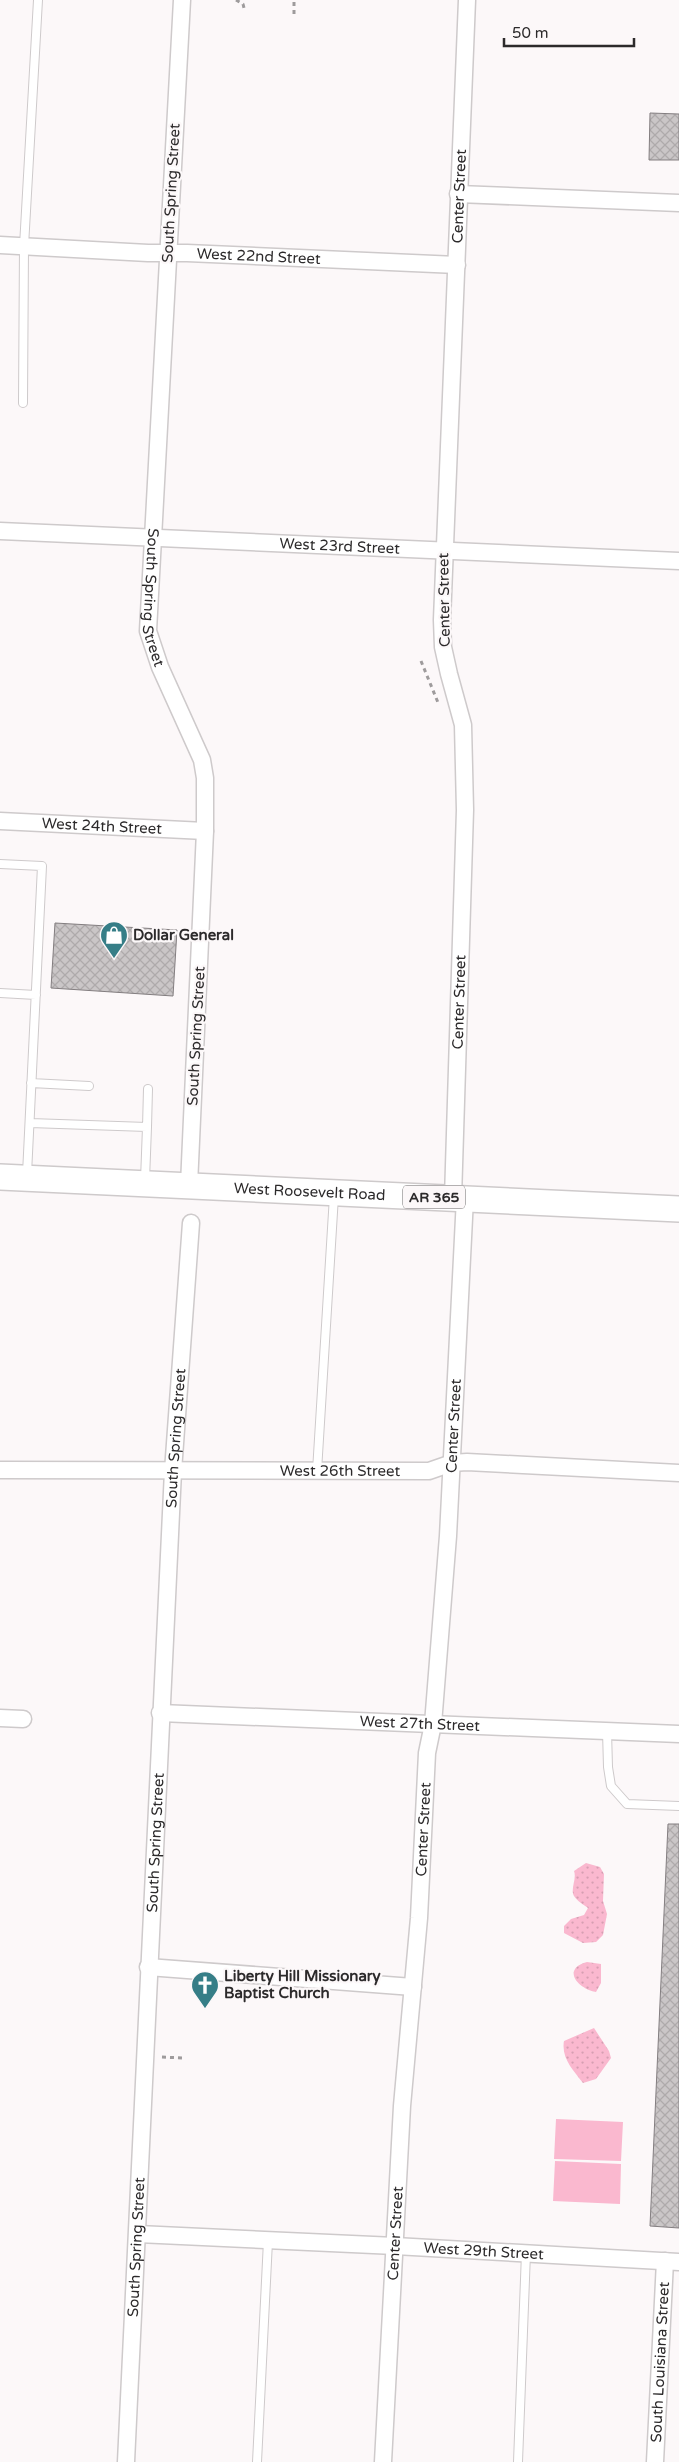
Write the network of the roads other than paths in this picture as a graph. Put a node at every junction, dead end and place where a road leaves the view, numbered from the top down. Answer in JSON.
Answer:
{"nodes":[{"id":1,"x":38,"y":0,"type":"edge"},
{"id":2,"x":182,"y":0,"type":"edge"},
{"id":3,"x":467,"y":0,"type":"edge"},
{"id":4,"x":458,"y":194,"type":"junction"},
{"id":5,"x":679,"y":203,"type":"edge"},
{"id":6,"x":0,"y":245,"type":"edge"},
{"id":7,"x":24,"y":246,"type":"junction"},
{"id":8,"x":168,"y":253,"type":"junction"},
{"id":9,"x":457,"y":265,"type":"junction"},
{"id":10,"x":23,"y":403,"type":"dead end"},
{"id":11,"x":0,"y":531,"type":"edge"},
{"id":12,"x":153,"y":538,"type":"junction"},
{"id":13,"x":443,"y":550,"type":"junction"},
{"id":14,"x":679,"y":561,"type":"edge"},
{"id":15,"x":0,"y":821,"type":"edge"},
{"id":16,"x":205,"y":831,"type":"junction"},
{"id":17,"x":0,"y":864,"type":"edge"},
{"id":18,"x":0,"y":993,"type":"edge"},
{"id":19,"x":36,"y":995,"type":"junction"},
{"id":20,"x":32,"y":1083,"type":"junction"},
{"id":21,"x":90,"y":1086,"type":"dead end"},
{"id":22,"x":148,"y":1089,"type":"dead end"},
{"id":23,"x":30,"y":1123,"type":"junction"},
{"id":24,"x":148,"y":1127,"type":"junction"},
{"id":25,"x":0,"y":1176,"type":"edge"},
{"id":26,"x":27,"y":1177,"type":"junction"},
{"id":27,"x":145,"y":1184,"type":"junction"},
{"id":28,"x":189,"y":1185,"type":"junction"},
{"id":29,"x":334,"y":1194,"type":"junction"},
{"id":30,"x":459,"y":1198,"type":"junction"},
{"id":31,"x":679,"y":1209,"type":"edge"},
{"id":32,"x":191,"y":1223,"type":"dead end"},
{"id":33,"x":452,"y":1463,"type":"junction"},
{"id":34,"x":0,"y":1470,"type":"edge"},
{"id":35,"x":173,"y":1471,"type":"junction"},
{"id":36,"x":317,"y":1471,"type":"junction"},
{"id":37,"x":679,"y":1473,"type":"edge"},
{"id":38,"x":160,"y":1713,"type":"junction"},
{"id":39,"x":0,"y":1718,"type":"edge"},
{"id":40,"x":23,"y":1719,"type":"dead end"},
{"id":41,"x":433,"y":1724,"type":"junction"},
{"id":42,"x":607,"y":1731,"type":"junction"},
{"id":43,"x":679,"y":1734,"type":"edge"},
{"id":44,"x":679,"y":1806,"type":"edge"},
{"id":45,"x":148,"y":1967,"type":"junction"},
{"id":46,"x":413,"y":1987,"type":"junction"},
{"id":47,"x":138,"y":2234,"type":"junction"},
{"id":48,"x":268,"y":2241,"type":"junction"},
{"id":49,"x":396,"y":2246,"type":"junction"},
{"id":50,"x":526,"y":2253,"type":"junction"},
{"id":51,"x":672,"y":2262,"type":"edge"},
{"id":52,"x":126,"y":2462,"type":"edge"},
{"id":53,"x":256,"y":2462,"type":"edge"},
{"id":54,"x":383,"y":2462,"type":"edge"},
{"id":55,"x":518,"y":2462,"type":"edge"},
{"id":56,"x":655,"y":2462,"type":"edge"}],
"edges":[{"from":1,"to":7,"type":"lane"},
{"from":2,"to":8,"type":"street","name":"South Spring Street"},
{"from":3,"to":4,"type":"street","name":"Center Street"},
{"from":4,"to":5,"type":"street"},
{"from":4,"to":9,"type":"street","name":"Center Street"},
{"from":6,"to":7,"type":"street","name":"West 22nd Street"},
{"from":7,"to":8,"type":"street","name":"West 22nd Street"},
{"from":7,"to":10,"type":"lane"},
{"from":8,"to":9,"type":"street","name":"West 22nd Street"},
{"from":8,"to":12,"type":"street","name":"South Spring Street"},
{"from":9,"to":13,"type":"street","name":"Center Street"},
{"from":11,"to":12,"type":"street","name":"West 23rd Street"},
{"from":12,"to":13,"type":"street","name":"West 23rd Street"},
{"from":12,"to":16,"type":"street","name":"South Spring Street"},
{"from":13,"to":14,"type":"street","name":"West 23rd Street"},
{"from":13,"to":30,"type":"street","name":"Center Street"},
{"from":15,"to":16,"type":"street","name":"West 24th Street"},
{"from":16,"to":28,"type":"street","name":"South Spring Street"},
{"from":17,"to":19,"type":"lane"},
{"from":18,"to":19,"type":"lane"},
{"from":19,"to":20,"type":"lane"},
{"from":20,"to":21,"type":"lane"},
{"from":20,"to":23,"type":"lane"},
{"from":22,"to":24,"type":"lane"},
{"from":23,"to":24,"type":"lane"},
{"from":23,"to":26,"type":"lane"},
{"from":24,"to":27,"type":"lane"},
{"from":25,"to":26,"type":"main road","name":"West Roosevelt Road","number":"AR 365"},
{"from":26,"to":27,"type":"main road","name":"West Roosevelt Road","number":"AR 365"},
{"from":27,"to":28,"type":"main road","name":"West Roosevelt Road","number":"AR 365"},
{"from":28,"to":29,"type":"main road","name":"West Roosevelt Road","number":"AR 365"},
{"from":29,"to":30,"type":"main road","name":"West Roosevelt Road","number":"AR 365"},
{"from":29,"to":36,"type":"lane"},
{"from":30,"to":31,"type":"main road","name":"West Roosevelt Road","number":"AR 365"},
{"from":30,"to":33,"type":"street","name":"Center Street"},
{"from":32,"to":35,"type":"street","name":"South Spring Street"},
{"from":33,"to":36,"type":"street","name":"West 26th Street"},
{"from":33,"to":37,"type":"street","name":"West 26th Street"},
{"from":33,"to":41,"type":"street","name":"Center Street"},
{"from":34,"to":35,"type":"street","name":"West 26th Street"},
{"from":35,"to":36,"type":"street","name":"West 26th Street"},
{"from":35,"to":38,"type":"street","name":"South Spring Street"},
{"from":38,"to":41,"type":"street","name":"West 27th Street"},
{"from":38,"to":45,"type":"street","name":"South Spring Street"},
{"from":39,"to":40,"type":"street"},
{"from":41,"to":42,"type":"street","name":"West 27th Street"},
{"from":41,"to":46,"type":"street","name":"Center Street"},
{"from":42,"to":43,"type":"street","name":"West 27th Street"},
{"from":42,"to":44,"type":"lane"},
{"from":45,"to":46,"type":"street"},
{"from":45,"to":47,"type":"street","name":"South Spring Street"},
{"from":46,"to":49,"type":"street","name":"Center Street"},
{"from":47,"to":48,"type":"street","name":"West 29th Street"},
{"from":47,"to":52,"type":"street","name":"South Spring Street"},
{"from":48,"to":49,"type":"street","name":"West 29th Street"},
{"from":48,"to":53,"type":"lane"},
{"from":49,"to":50,"type":"street","name":"West 29th Street"},
{"from":49,"to":54,"type":"street","name":"Center Street"},
{"from":50,"to":51,"type":"street","name":"West 29th Street"},
{"from":50,"to":55,"type":"lane"},
{"from":51,"to":56,"type":"street","name":"South Louisiana Street"}]}
